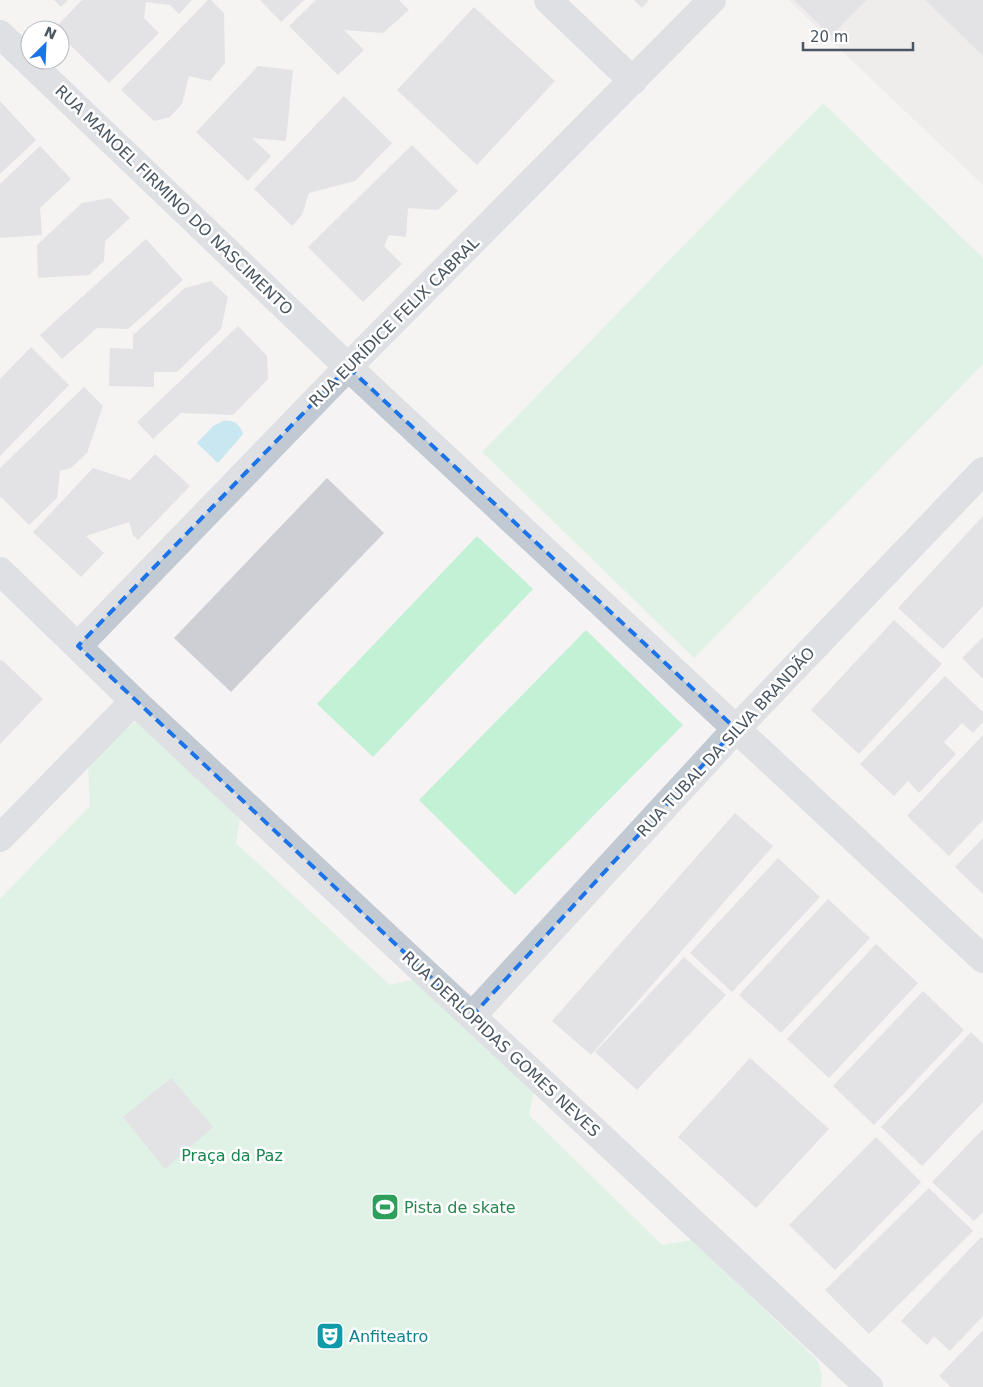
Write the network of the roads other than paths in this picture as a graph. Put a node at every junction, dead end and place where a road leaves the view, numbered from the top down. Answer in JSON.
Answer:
{"nodes":[{"id":1,"x":548,"y":0,"type":"edge"},
{"id":2,"x":712,"y":0,"type":"edge"},
{"id":3,"x":0,"y":34,"type":"edge"},
{"id":4,"x":633,"y":81,"type":"junction"},
{"id":5,"x":348,"y":367,"type":"junction"},
{"id":6,"x":983,"y":471,"type":"edge"},
{"id":7,"x":0,"y":571,"type":"edge"},
{"id":8,"x":78,"y":646,"type":"junction"},
{"id":9,"x":134,"y":701,"type":"junction"},
{"id":10,"x":736,"y":728,"type":"junction"},
{"id":11,"x":0,"y":838,"type":"edge"},
{"id":12,"x":983,"y":959,"type":"edge"},
{"id":13,"x":472,"y":1016,"type":"junction"},
{"id":14,"x":862,"y":1385,"type":"edge"}],
"edges":[{"from":1,"to":4,"type":"street"},
{"from":2,"to":4,"type":"street","name":"RUA EURÍDICE FELIX CABRAL"},
{"from":3,"to":5,"type":"street","name":"RUA MANOEL FIRMINO DO NASCIMENTO"},
{"from":4,"to":5,"type":"street","name":"RUA EURÍDICE FELIX CABRAL"},
{"from":5,"to":8,"type":"street","name":"RUA EURÍDICE FELIX CABRAL"},
{"from":5,"to":10,"type":"street","name":"RUA MANOEL FIRMINO DO NASCIMENTO"},
{"from":6,"to":10,"type":"street","name":"RUA TUBAL DA SILVA BRANDÃO"},
{"from":7,"to":8,"type":"street","name":"RUA DERLOPIDAS GOMES NEVES"},
{"from":8,"to":9,"type":"street","name":"RUA DERLOPIDAS GOMES NEVES"},
{"from":9,"to":11,"type":"street"},
{"from":9,"to":13,"type":"street","name":"RUA DERLOPIDAS GOMES NEVES"},
{"from":10,"to":12,"type":"street","name":"RUA MANOEL FIRMINO DO NASCIMENTO"},
{"from":10,"to":13,"type":"street","name":"RUA TUBAL DA SILVA BRANDÃO"},
{"from":13,"to":14,"type":"street","name":"RUA DERLOPIDAS GOMES NEVES"}]}
